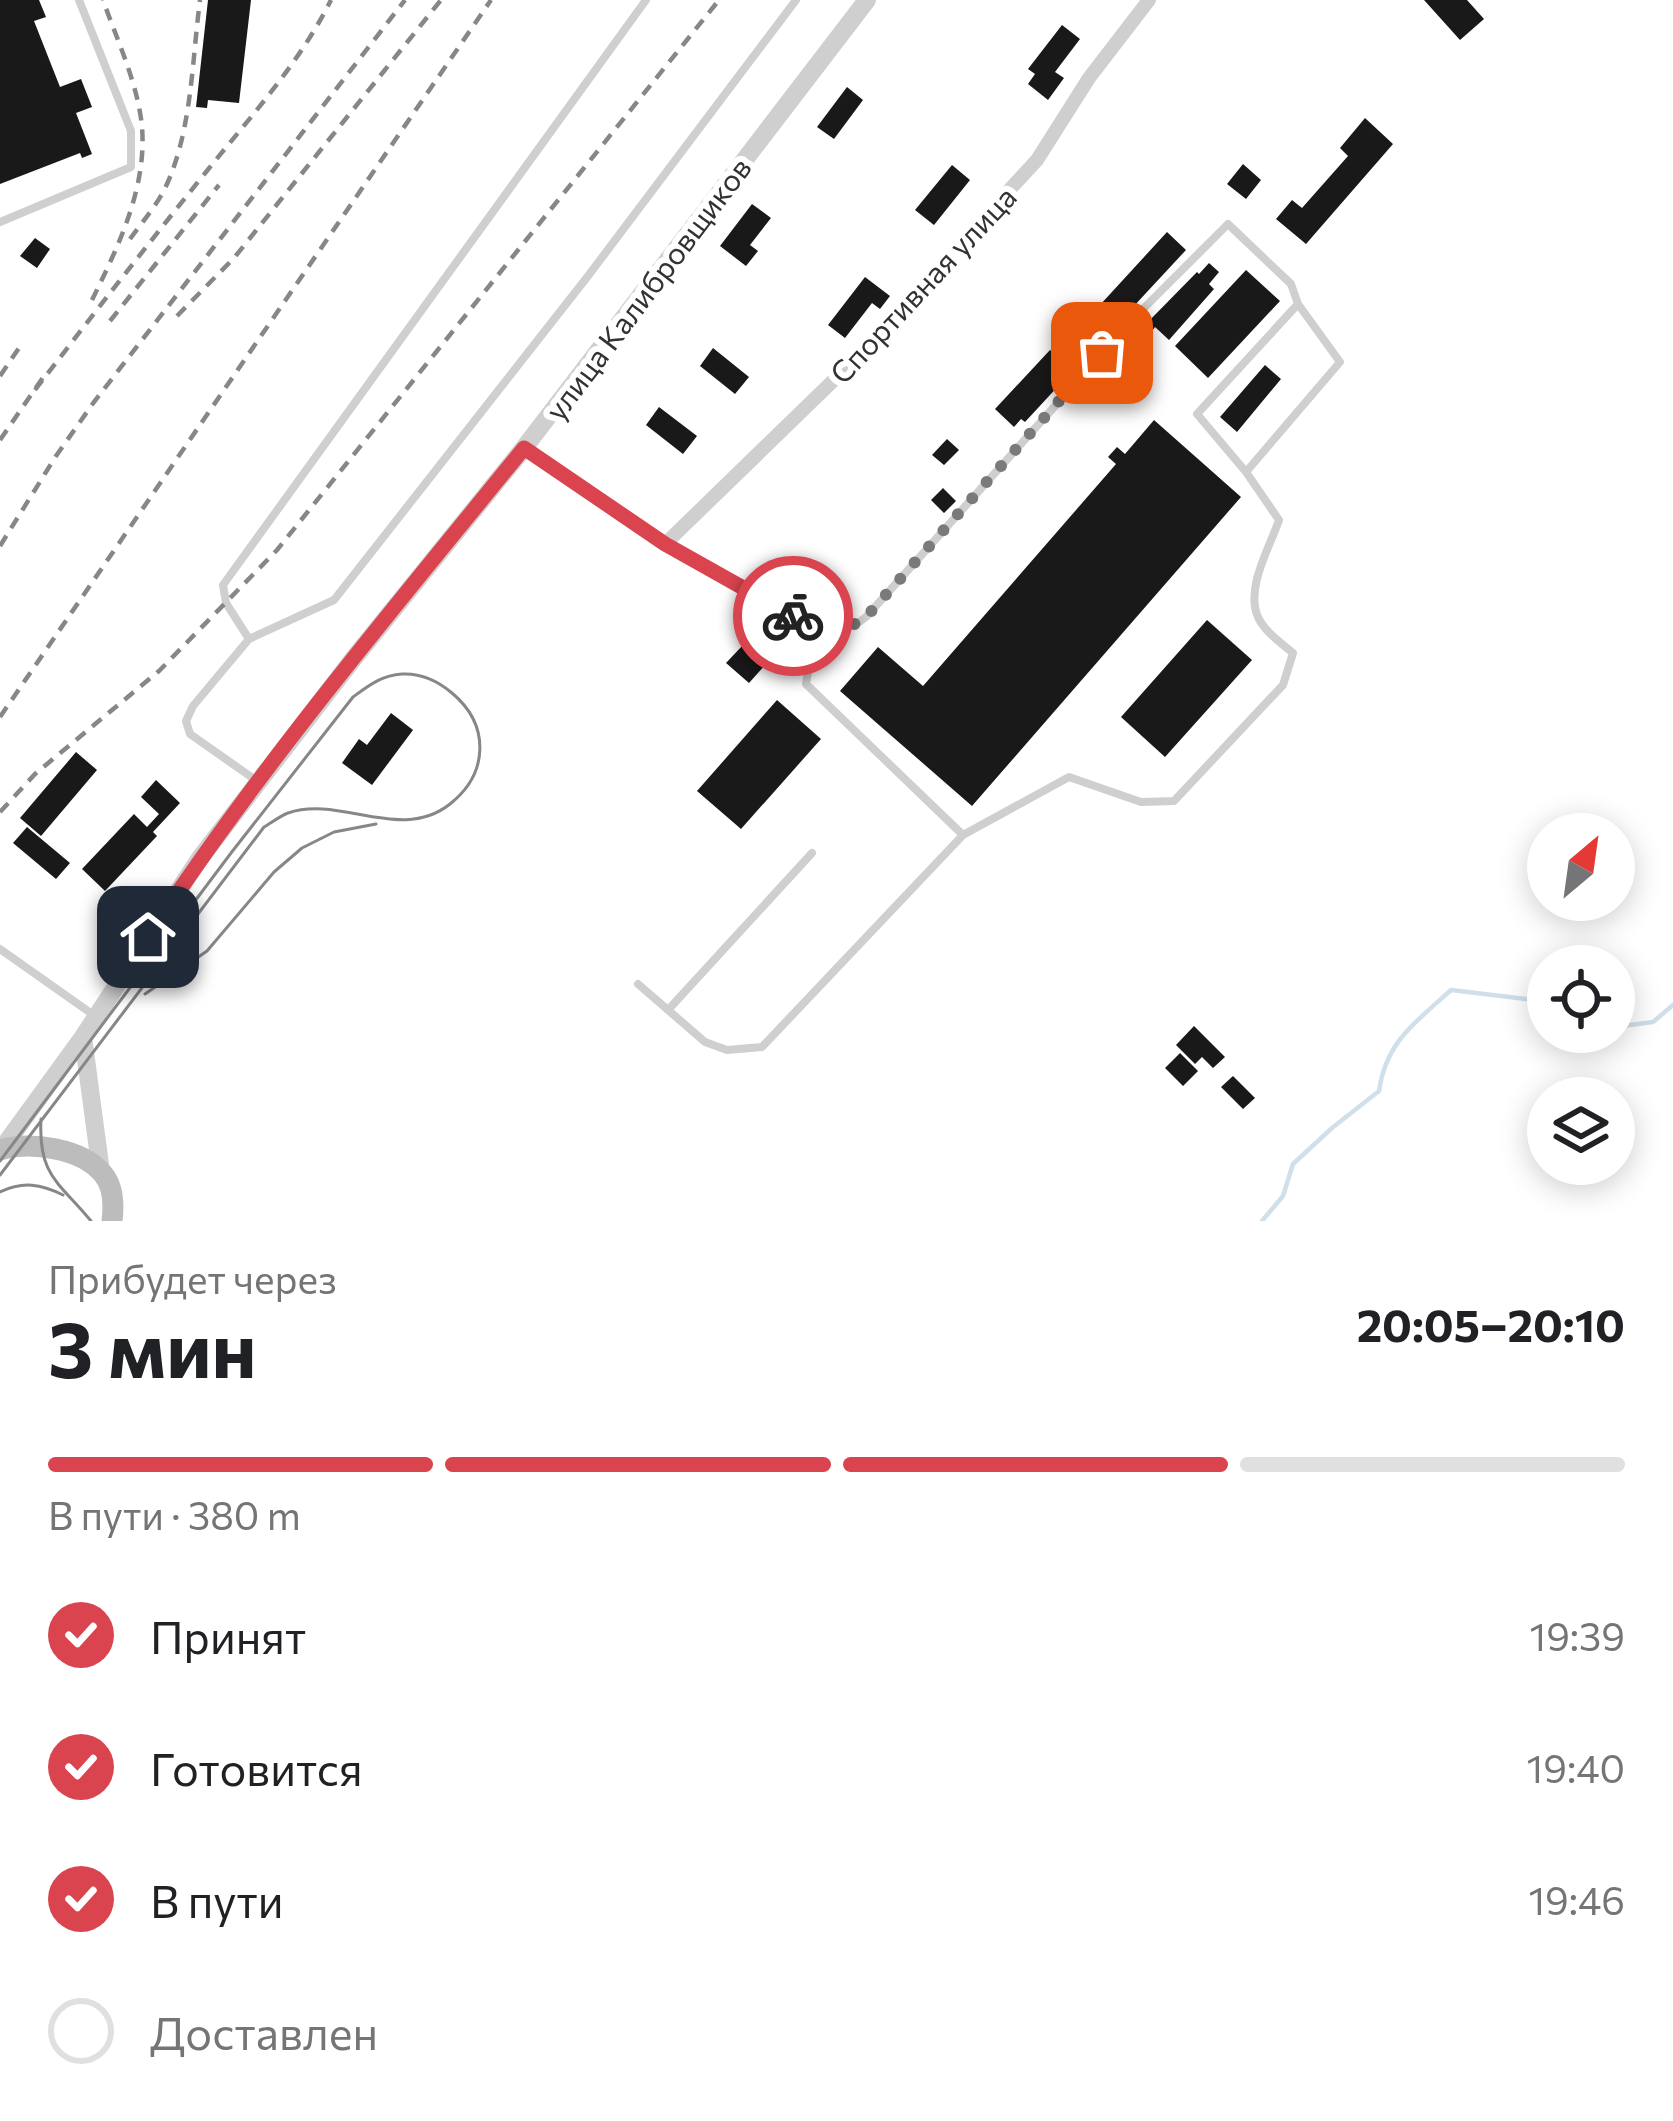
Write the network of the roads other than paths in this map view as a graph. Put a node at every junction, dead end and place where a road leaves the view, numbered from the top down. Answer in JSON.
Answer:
{"nodes":[{"id":1,"x":79,"y":0,"type":"edge"},
{"id":2,"x":646,"y":0,"type":"edge"},
{"id":3,"x":796,"y":0,"type":"edge"},
{"id":4,"x":867,"y":0,"type":"edge"},
{"id":5,"x":1150,"y":0,"type":"edge"},
{"id":6,"x":0,"y":222,"type":"edge"},
{"id":7,"x":1298,"y":304,"type":"junction"},
{"id":8,"x":524,"y":448,"type":"junction"},
{"id":9,"x":1246,"y":472,"type":"junction"},
{"id":10,"x":665,"y":544,"type":"junction"},
{"id":11,"x":815,"y":628,"type":"junction"},
{"id":12,"x":249,"y":639,"type":"junction"},
{"id":13,"x":258,"y":782,"type":"junction"},
{"id":14,"x":963,"y":835,"type":"junction"},
{"id":15,"x":812,"y":853,"type":"dead end"},
{"id":16,"x":0,"y":949,"type":"edge"},
{"id":17,"x":638,"y":984,"type":"dead end"},
{"id":18,"x":668,"y":1010,"type":"junction"},
{"id":19,"x":96,"y":1016,"type":"junction"},
{"id":20,"x":83,"y":1037,"type":"junction"},
{"id":21,"x":0,"y":1150,"type":"edge"},
{"id":22,"x":101,"y":1172,"type":"junction"},
{"id":23,"x":112,"y":1221,"type":"edge"}],
"edges":[{"from":1,"to":6,"type":"lane"},
{"from":2,"to":12,"type":"lane"},
{"from":3,"to":12,"type":"lane"},
{"from":4,"to":8,"type":"street","name":"улица Калибровщиков"},
{"from":5,"to":10,"type":"street","name":"Спортивная улица"},
{"from":7,"to":9,"type":"lane"},
{"from":7,"to":9,"type":"lane"},
{"from":7,"to":11,"type":"lane"},
{"from":8,"to":10,"type":"street"},
{"from":8,"to":13,"type":"street","name":"улица Калибровщиков"},
{"from":9,"to":14,"type":"lane"},
{"from":10,"to":11,"type":"lane"},
{"from":11,"to":14,"type":"lane"},
{"from":12,"to":13,"type":"lane"},
{"from":13,"to":19,"type":"street","name":"улица Калибровщиков"},
{"from":14,"to":18,"type":"lane"},
{"from":15,"to":18,"type":"lane"},
{"from":16,"to":19,"type":"lane"},
{"from":17,"to":18,"type":"lane"},
{"from":19,"to":20,"type":"street","name":"улица Калибровщиков"},
{"from":20,"to":21,"type":"street","name":"улица Калибровщиков"},
{"from":20,"to":22,"type":"street"},
{"from":21,"to":22,"type":"main road"},
{"from":22,"to":23,"type":"main road"}]}
